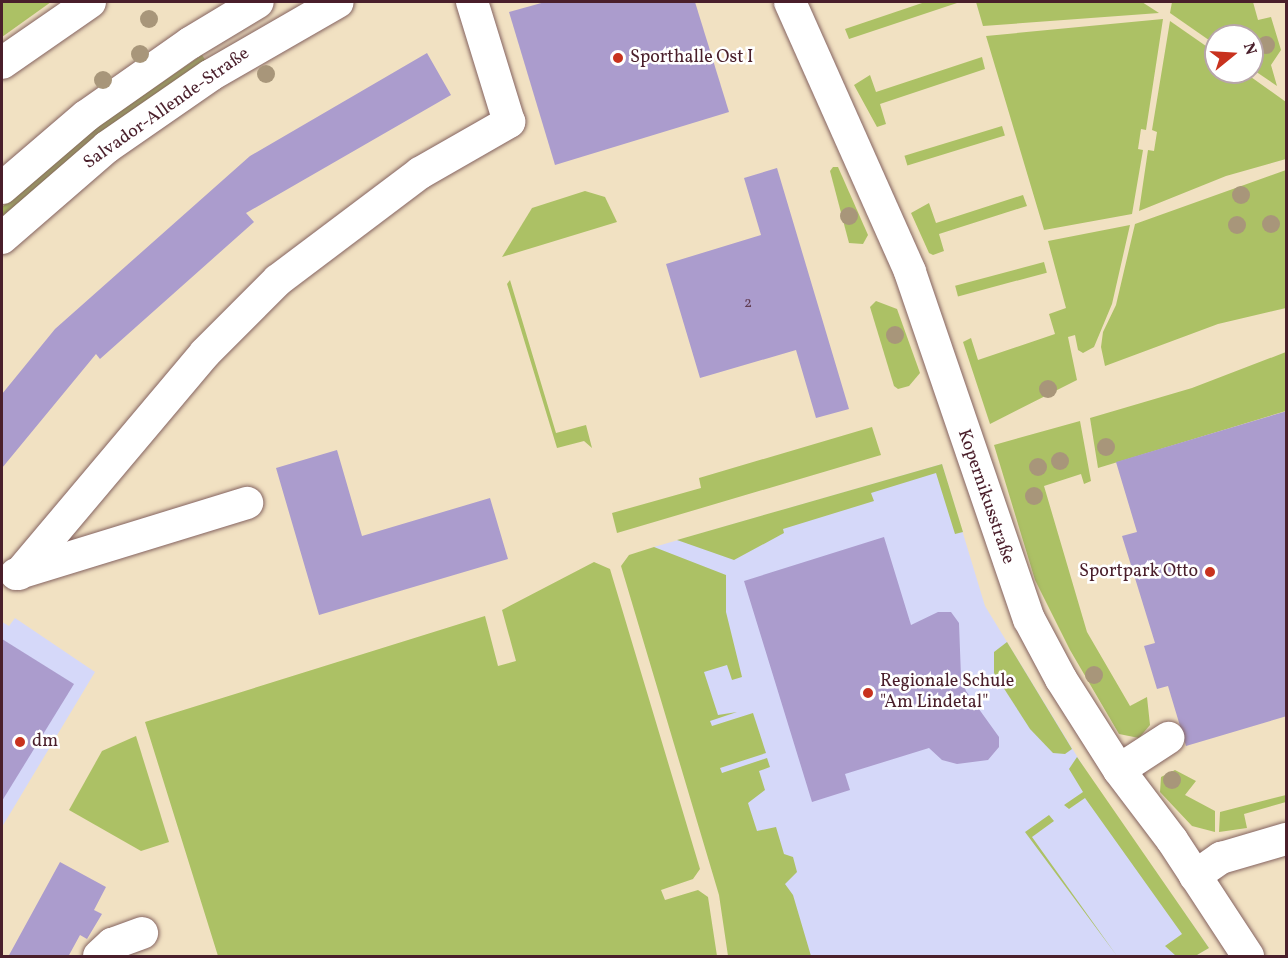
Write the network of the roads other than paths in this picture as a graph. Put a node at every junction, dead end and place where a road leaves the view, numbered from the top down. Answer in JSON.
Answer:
{"nodes":[{"id":1,"x":90,"y":2,"type":"edge"},
{"id":2,"x":338,"y":2,"type":"edge"},
{"id":3,"x":472,"y":2,"type":"edge"},
{"id":4,"x":790,"y":2,"type":"edge"},
{"id":5,"x":247,"y":4,"type":"edge"},
{"id":6,"x":279,"y":16,"type":"edge"},
{"id":7,"x":2,"y":63,"type":"edge"},
{"id":8,"x":2,"y":188,"type":"edge"},
{"id":9,"x":2,"y":238,"type":"edge"},
{"id":10,"x":247,"y":503,"type":"dead end"},
{"id":11,"x":10,"y":576,"type":"edge"},
{"id":12,"x":1168,"y":738,"type":"dead end"},
{"id":13,"x":1119,"y":770,"type":"junction"},
{"id":14,"x":1287,"y":839,"type":"edge"},
{"id":15,"x":1195,"y":876,"type":"junction"},
{"id":16,"x":142,"y":933,"type":"dead end"},
{"id":17,"x":99,"y":957,"type":"edge"},
{"id":18,"x":1248,"y":957,"type":"edge"}],
"edges":[{"from":1,"to":7,"type":"street"},
{"from":2,"to":6,"type":"street","name":"Salvador-Allende-Straße"},
{"from":3,"to":11,"type":"street"},
{"from":4,"to":13,"type":"street","name":"Kopernikusstraße"},
{"from":5,"to":6,"type":"street"},
{"from":5,"to":8,"type":"street"},
{"from":6,"to":9,"type":"street","name":"Salvador-Allende-Straße"},
{"from":10,"to":11,"type":"street"},
{"from":12,"to":13,"type":"street"},
{"from":13,"to":15,"type":"street","name":"Kopernikusstraße"},
{"from":14,"to":15,"type":"street"},
{"from":15,"to":18,"type":"street","name":"Kopernikusstraße"},
{"from":16,"to":17,"type":"street"}]}
